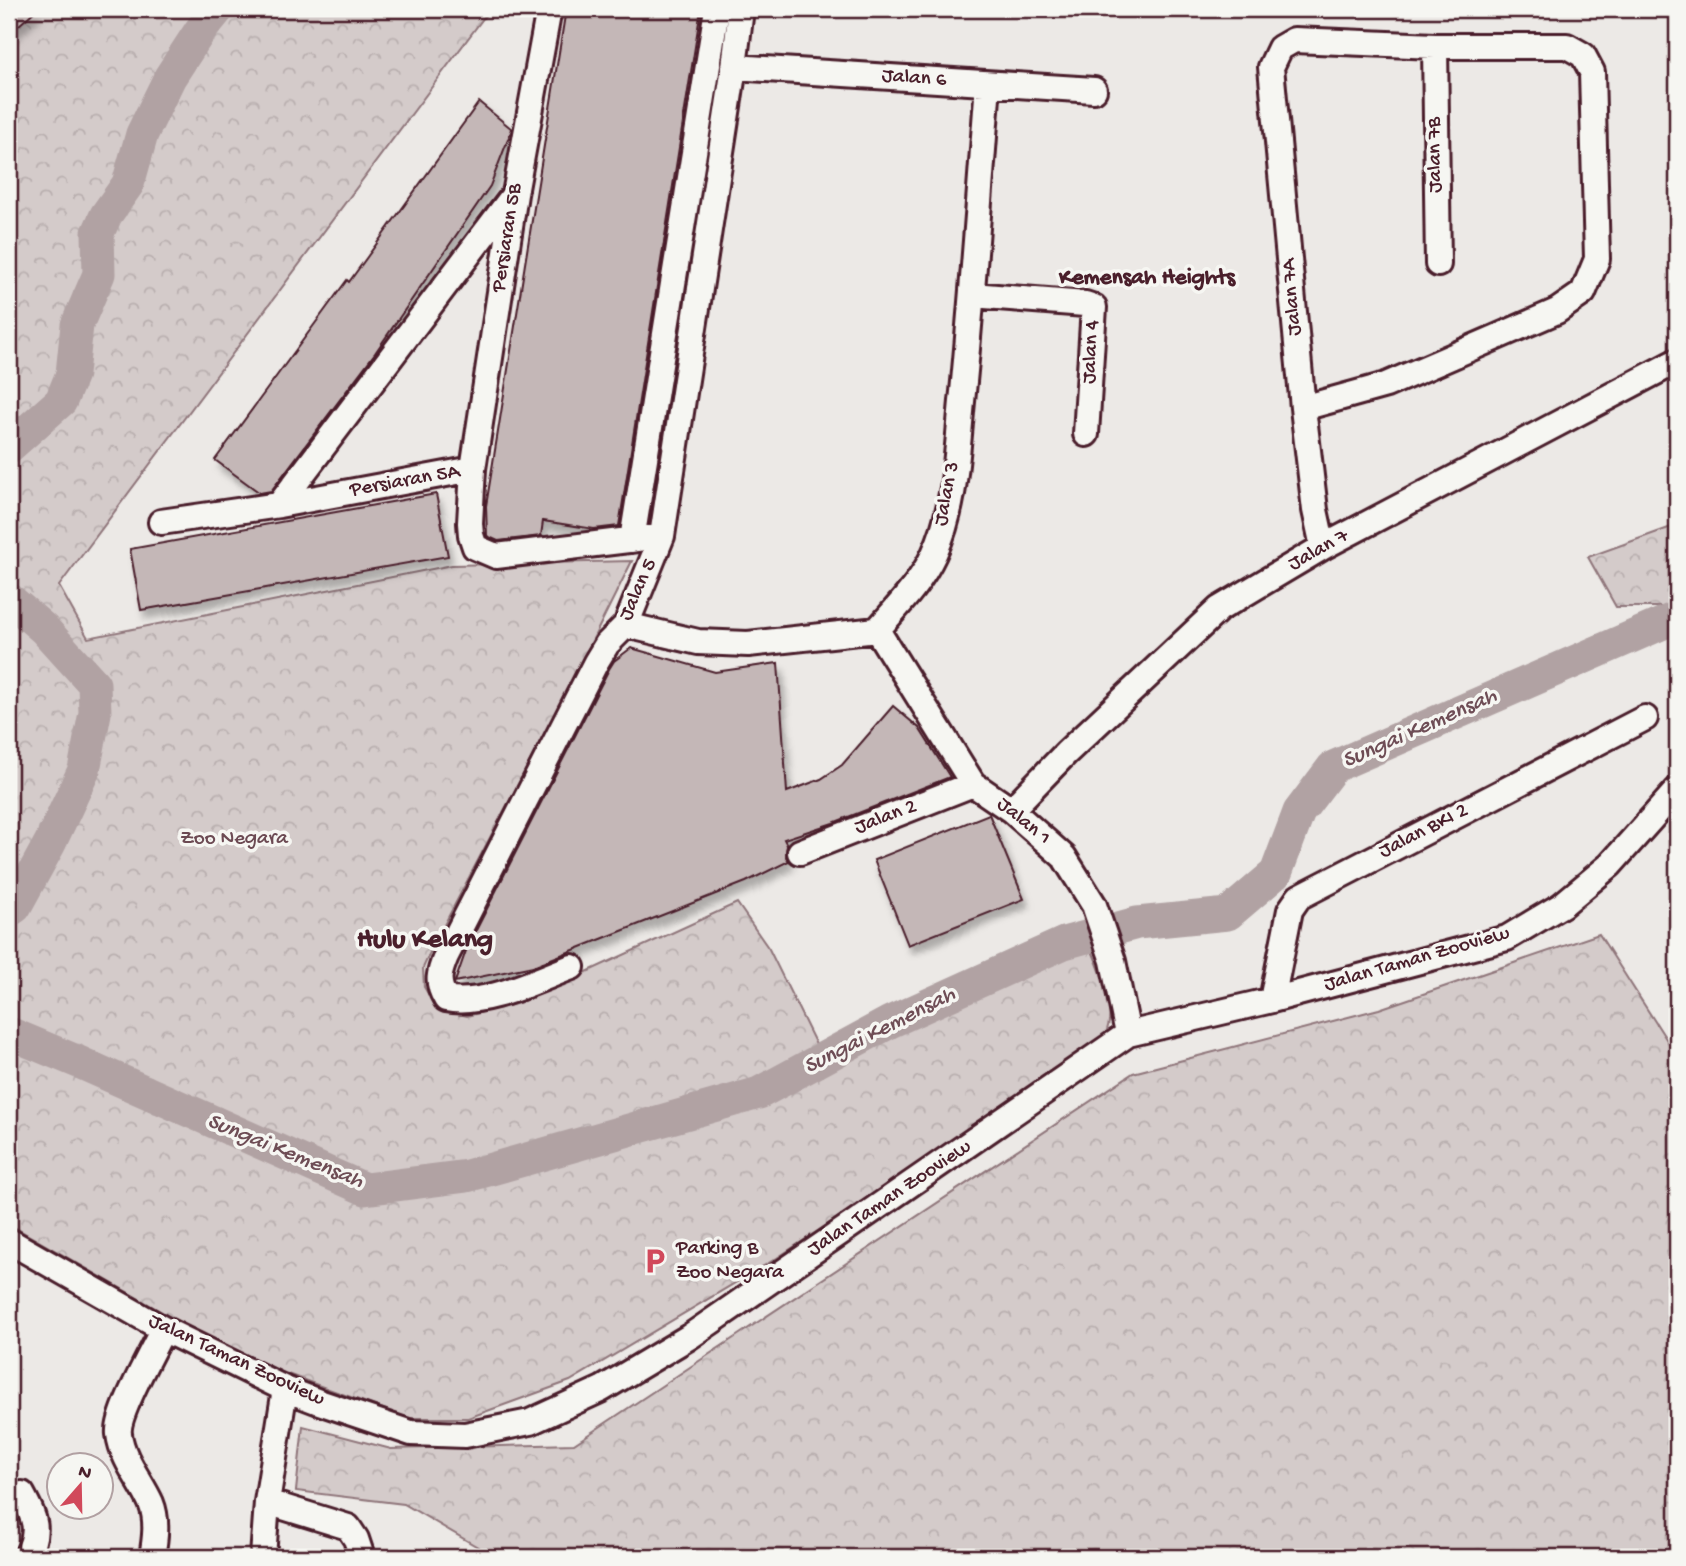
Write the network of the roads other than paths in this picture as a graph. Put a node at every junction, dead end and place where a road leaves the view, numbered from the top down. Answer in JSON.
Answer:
{"nodes":[{"id":1,"x":549,"y":9,"type":"edge"},
{"id":2,"x":717,"y":9,"type":"edge"},
{"id":3,"x":741,"y":9,"type":"edge"},
{"id":4,"x":1435,"y":46,"type":"junction"},
{"id":5,"x":734,"y":68,"type":"junction"},
{"id":6,"x":988,"y":84,"type":"junction"},
{"id":7,"x":1094,"y":90,"type":"dead end"},
{"id":8,"x":515,"y":194,"type":"junction"},
{"id":9,"x":1438,"y":264,"type":"dead end"},
{"id":10,"x":972,"y":295,"type":"junction"},
{"id":11,"x":1677,"y":361,"type":"edge"},
{"id":12,"x":1303,"y":408,"type":"junction"},
{"id":13,"x":1086,"y":434,"type":"dead end"},
{"id":14,"x":472,"y":469,"type":"junction"},
{"id":15,"x":279,"y":505,"type":"junction"},
{"id":16,"x":161,"y":522,"type":"dead end"},
{"id":17,"x":662,"y":536,"type":"junction"},
{"id":18,"x":632,"y":540,"type":"junction"},
{"id":19,"x":1324,"y":547,"type":"junction"},
{"id":20,"x":626,"y":625,"type":"junction"},
{"id":21,"x":877,"y":630,"type":"junction"},
{"id":22,"x":1645,"y":718,"type":"dead end"},
{"id":23,"x":972,"y":784,"type":"junction"},
{"id":24,"x":1674,"y":803,"type":"edge"},
{"id":25,"x":1011,"y":810,"type":"junction"},
{"id":26,"x":800,"y":852,"type":"dead end"},
{"id":27,"x":572,"y":967,"type":"dead end"},
{"id":28,"x":1272,"y":1000,"type":"junction"},
{"id":29,"x":1128,"y":1034,"type":"junction"},
{"id":30,"x":9,"y":1241,"type":"edge"},
{"id":31,"x":163,"y":1329,"type":"junction"},
{"id":32,"x":285,"y":1389,"type":"junction"},
{"id":33,"x":22,"y":1493,"type":"dead end"},
{"id":34,"x":267,"y":1502,"type":"junction"},
{"id":35,"x":26,"y":1557,"type":"edge"},
{"id":36,"x":152,"y":1557,"type":"edge"},
{"id":37,"x":263,"y":1557,"type":"edge"},
{"id":38,"x":362,"y":1557,"type":"edge"}],
"edges":[{"from":1,"to":8,"type":"street","name":"Persiaran 5B"},
{"from":2,"to":18,"type":"street","name":"Jalan 5"},
{"from":3,"to":5,"type":"street","name":"Jalan 5"},
{"from":4,"to":9,"type":"street","name":"Jalan 7B"},
{"from":4,"to":12,"type":"street","name":"Jalan 7A"},
{"from":4,"to":12,"type":"street"},
{"from":5,"to":6,"type":"street","name":"Jalan 6"},
{"from":5,"to":17,"type":"street","name":"Jalan 5"},
{"from":6,"to":7,"type":"street","name":"Jalan 6"},
{"from":6,"to":10,"type":"street","name":"Jalan 3"},
{"from":8,"to":14,"type":"street","name":"Persiaran 5B"},
{"from":8,"to":15,"type":"street"},
{"from":10,"to":13,"type":"street","name":"Jalan 4"},
{"from":10,"to":21,"type":"street","name":"Jalan 3"},
{"from":11,"to":19,"type":"street","name":"Jalan 7"},
{"from":12,"to":19,"type":"street","name":"Jalan 7A"},
{"from":14,"to":15,"type":"street","name":"Persiaran 5A"},
{"from":14,"to":18,"type":"street","name":"Persiaran 5A"},
{"from":15,"to":16,"type":"street","name":"Persiaran 5A"},
{"from":17,"to":18,"type":"street","name":"Persiaran 5A"},
{"from":17,"to":20,"type":"street","name":"Jalan 5"},
{"from":19,"to":25,"type":"street","name":"Jalan 7"},
{"from":20,"to":21,"type":"street"},
{"from":20,"to":27,"type":"street","name":"Jalan 5"},
{"from":21,"to":23,"type":"street","name":"Jalan 1"},
{"from":22,"to":28,"type":"street","name":"Jalan BKI 2"},
{"from":23,"to":25,"type":"street","name":"Jalan 1"},
{"from":23,"to":26,"type":"street","name":"Jalan 2"},
{"from":24,"to":28,"type":"street","name":"Jalan Taman Zooview"},
{"from":25,"to":29,"type":"street","name":"Jalan 1"},
{"from":28,"to":29,"type":"street","name":"Jalan Taman Zooview"},
{"from":29,"to":32,"type":"street","name":"Jalan Taman Zooview"},
{"from":30,"to":31,"type":"street","name":"Jalan Taman Zooview"},
{"from":31,"to":32,"type":"street","name":"Jalan Taman Zooview"},
{"from":31,"to":36,"type":"street"},
{"from":32,"to":34,"type":"street"},
{"from":33,"to":35,"type":"street"},
{"from":34,"to":37,"type":"street"},
{"from":34,"to":38,"type":"street"}]}
